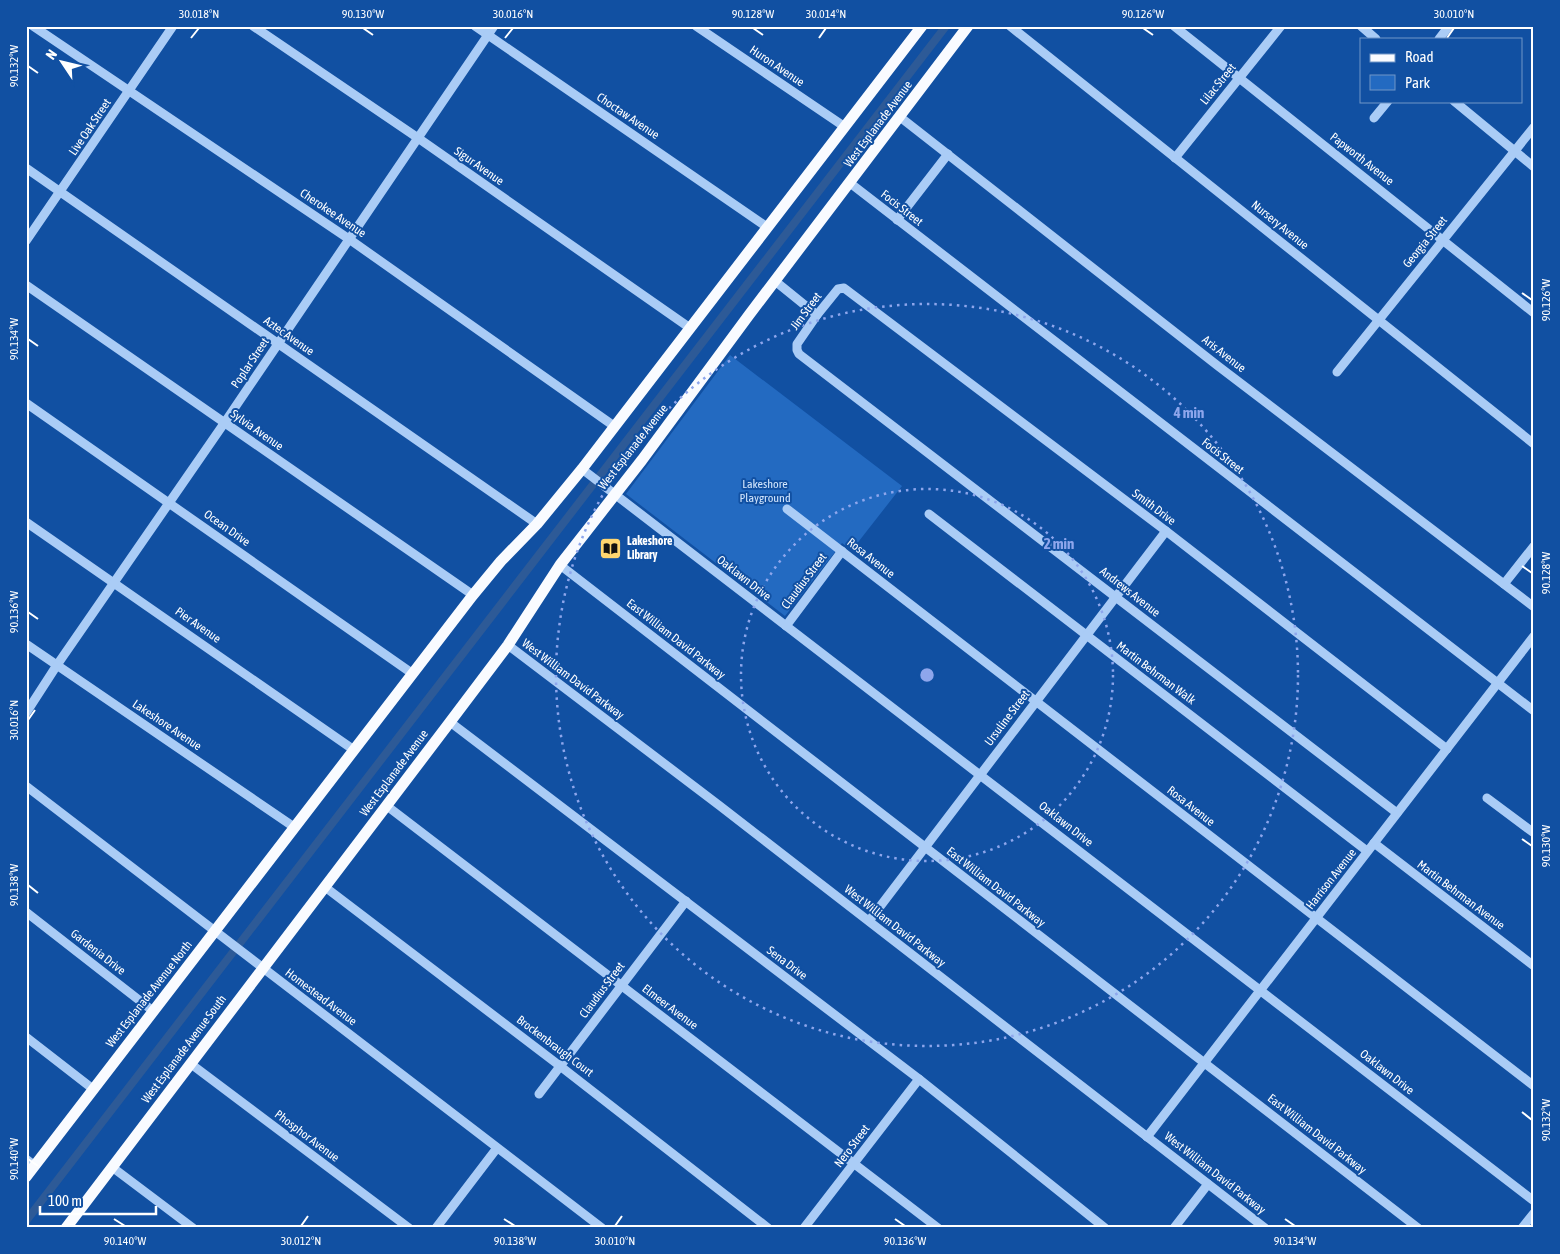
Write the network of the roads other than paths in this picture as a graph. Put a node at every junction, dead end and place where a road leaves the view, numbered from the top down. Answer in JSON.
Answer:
{"nodes":[{"id":1,"x":33,"y":26,"type":"edge"},
{"id":2,"x":173,"y":26,"type":"edge"},
{"id":3,"x":253,"y":26,"type":"edge"},
{"id":4,"x":475,"y":26,"type":"edge"},
{"id":5,"x":494,"y":26,"type":"edge"},
{"id":6,"x":696,"y":26,"type":"edge"},
{"id":7,"x":968,"y":26,"type":"edge"},
{"id":8,"x":1010,"y":26,"type":"edge"},
{"id":9,"x":1174,"y":26,"type":"edge"},
{"id":10,"x":1281,"y":26,"type":"edge"},
{"id":11,"x":1361,"y":26,"type":"edge"},
{"id":12,"x":1448,"y":26,"type":"edge"},
{"id":13,"x":917,"y":28,"type":"edge"},
{"id":14,"x":488,"y":35,"type":"junction"},
{"id":15,"x":1375,"y":38,"type":"edge"},
{"id":16,"x":1440,"y":38,"type":"edge"},
{"id":17,"x":1239,"y":78,"type":"junction"},
{"id":18,"x":129,"y":92,"type":"junction"},
{"id":19,"x":1387,"y":102,"type":"edge"},
{"id":20,"x":1455,"y":102,"type":"edge"},
{"id":21,"x":900,"y":117,"type":"junction"},
{"id":22,"x":1374,"y":118,"type":"dead end"},
{"id":23,"x":844,"y":127,"type":"junction"},
{"id":24,"x":1534,"y":127,"type":"edge"},
{"id":25,"x":418,"y":138,"type":"junction"},
{"id":26,"x":1514,"y":151,"type":"junction"},
{"id":27,"x":948,"y":154,"type":"junction"},
{"id":28,"x":1175,"y":158,"type":"junction"},
{"id":29,"x":1534,"y":167,"type":"edge"},
{"id":30,"x":26,"y":168,"type":"edge"},
{"id":31,"x":850,"y":183,"type":"junction"},
{"id":32,"x":60,"y":191,"type":"junction"},
{"id":33,"x":897,"y":220,"type":"junction"},
{"id":34,"x":768,"y":227,"type":"junction"},
{"id":35,"x":349,"y":239,"type":"junction"},
{"id":36,"x":1443,"y":240,"type":"junction"},
{"id":37,"x":26,"y":241,"type":"edge"},
{"id":38,"x":775,"y":281,"type":"junction"},
{"id":39,"x":26,"y":285,"type":"edge"},
{"id":40,"x":844,"y":288,"type":"joint"},
{"id":41,"x":1534,"y":313,"type":"edge"},
{"id":42,"x":817,"y":315,"type":"junction"},
{"id":43,"x":1378,"y":320,"type":"junction"},
{"id":44,"x":690,"y":328,"type":"junction"},
{"id":45,"x":278,"y":344,"type":"junction"},
{"id":46,"x":800,"y":354,"type":"joint"},
{"id":47,"x":1337,"y":372,"type":"dead end"},
{"id":48,"x":26,"y":403,"type":"edge"},
{"id":49,"x":225,"y":422,"type":"junction"},
{"id":50,"x":614,"y":426,"type":"junction"},
{"id":51,"x":1534,"y":444,"type":"edge"},
{"id":52,"x":585,"y":471,"type":"junction"},
{"id":53,"x":611,"y":491,"type":"junction"},
{"id":54,"x":169,"y":503,"type":"junction"},
{"id":55,"x":787,"y":509,"type":"dead end"},
{"id":56,"x":930,"y":514,"type":"dead end"},
{"id":57,"x":26,"y":522,"type":"edge"},
{"id":58,"x":537,"y":524,"type":"junction"},
{"id":59,"x":1166,"y":531,"type":"junction"},
{"id":60,"x":1534,"y":546,"type":"edge"},
{"id":61,"x":842,"y":551,"type":"junction"},
{"id":62,"x":560,"y":565,"type":"junction"},
{"id":63,"x":114,"y":582,"type":"junction"},
{"id":64,"x":1504,"y":584,"type":"junction"},
{"id":65,"x":473,"y":595,"type":"junction"},
{"id":66,"x":1115,"y":597,"type":"junction"},
{"id":67,"x":1534,"y":607,"type":"edge"},
{"id":68,"x":786,"y":626,"type":"junction"},
{"id":69,"x":1086,"y":635,"type":"junction"},
{"id":70,"x":1534,"y":636,"type":"edge"},
{"id":71,"x":26,"y":644,"type":"edge"},
{"id":72,"x":508,"y":645,"type":"junction"},
{"id":73,"x":57,"y":665,"type":"junction"},
{"id":74,"x":413,"y":674,"type":"junction"},
{"id":75,"x":1497,"y":683,"type":"junction"},
{"id":76,"x":1035,"y":702,"type":"junction"},
{"id":77,"x":1534,"y":711,"type":"edge"},
{"id":78,"x":26,"y":714,"type":"edge"},
{"id":79,"x":450,"y":722,"type":"junction"},
{"id":80,"x":1447,"y":748,"type":"junction"},
{"id":81,"x":354,"y":750,"type":"junction"},
{"id":82,"x":980,"y":774,"type":"junction"},
{"id":83,"x":26,"y":786,"type":"edge"},
{"id":84,"x":1487,"y":798,"type":"dead end"},
{"id":85,"x":387,"y":806,"type":"junction"},
{"id":86,"x":1397,"y":814,"type":"junction"},
{"id":87,"x":294,"y":827,"type":"junction"},
{"id":88,"x":1534,"y":833,"type":"edge"},
{"id":89,"x":1374,"y":843,"type":"junction"},
{"id":90,"x":924,"y":848,"type":"junction"},
{"id":91,"x":1368,"y":851,"type":"junction"},
{"id":92,"x":325,"y":887,"type":"junction"},
{"id":93,"x":686,"y":901,"type":"junction"},
{"id":94,"x":26,"y":912,"type":"edge"},
{"id":95,"x":1316,"y":918,"type":"junction"},
{"id":96,"x":869,"y":921,"type":"junction"},
{"id":97,"x":215,"y":931,"type":"junction"},
{"id":98,"x":1534,"y":966,"type":"edge"},
{"id":99,"x":262,"y":968,"type":"junction"},
{"id":100,"x":621,"y":985,"type":"junction"},
{"id":101,"x":1260,"y":990,"type":"junction"},
{"id":102,"x":153,"y":1011,"type":"junction"},
{"id":103,"x":26,"y":1037,"type":"edge"},
{"id":104,"x":1204,"y":1063,"type":"junction"},
{"id":105,"x":191,"y":1064,"type":"junction"},
{"id":106,"x":560,"y":1066,"type":"junction"},
{"id":107,"x":919,"y":1079,"type":"junction"},
{"id":108,"x":1534,"y":1086,"type":"edge"},
{"id":109,"x":94,"y":1089,"type":"junction"},
{"id":110,"x":539,"y":1094,"type":"dead end"},
{"id":111,"x":1147,"y":1137,"type":"junction"},
{"id":112,"x":498,"y":1148,"type":"junction"},
{"id":113,"x":30,"y":1162,"type":"edge"},
{"id":114,"x":855,"y":1163,"type":"junction"},
{"id":115,"x":112,"y":1167,"type":"junction"},
{"id":116,"x":26,"y":1177,"type":"edge"},
{"id":117,"x":1208,"y":1184,"type":"junction"},
{"id":118,"x":1534,"y":1201,"type":"edge"},
{"id":119,"x":1534,"y":1213,"type":"edge"},
{"id":120,"x":66,"y":1228,"type":"edge"},
{"id":121,"x":193,"y":1228,"type":"edge"},
{"id":122,"x":409,"y":1228,"type":"edge"},
{"id":123,"x":436,"y":1228,"type":"edge"},
{"id":124,"x":602,"y":1228,"type":"edge"},
{"id":125,"x":768,"y":1228,"type":"edge"},
{"id":126,"x":804,"y":1228,"type":"edge"},
{"id":127,"x":938,"y":1228,"type":"edge"},
{"id":128,"x":1105,"y":1228,"type":"edge"},
{"id":129,"x":1174,"y":1228,"type":"edge"},
{"id":130,"x":1265,"y":1228,"type":"edge"},
{"id":131,"x":1418,"y":1228,"type":"edge"},
{"id":132,"x":1522,"y":1228,"type":"edge"}],
"edges":[{"from":1,"to":18,"type":"street","name":"Cherokee Avenue"},
{"from":2,"to":18,"type":"street","name":"Live Oak Street"},
{"from":3,"to":25,"type":"street","name":"Sigur Avenue"},
{"from":4,"to":14,"type":"street","name":"Choctaw Avenue"},
{"from":5,"to":14,"type":"street","name":"Poplar Street"},
{"from":6,"to":23,"type":"street","name":"Huron Avenue"},
{"from":7,"to":21,"type":"main road","name":"West Esplanade Avenue"},
{"from":8,"to":28,"type":"street","name":"Nursery Avenue"},
{"from":9,"to":17,"type":"street","name":"Papworth Avenue"},
{"from":10,"to":17,"type":"street","name":"Lilac Street"},
{"from":11,"to":15,"type":"street"},
{"from":12,"to":16,"type":"street"},
{"from":13,"to":23,"type":"main road","name":"West Esplanade Avenue"},
{"from":14,"to":25,"type":"street","name":"Poplar Street"},
{"from":14,"to":34,"type":"street","name":"Choctaw Avenue"},
{"from":17,"to":28,"type":"street","name":"Lilac Street"},
{"from":17,"to":36,"type":"street","name":"Papworth Avenue"},
{"from":18,"to":32,"type":"street","name":"Live Oak Street"},
{"from":18,"to":35,"type":"street","name":"Cherokee Avenue"},
{"from":19,"to":22,"type":"street"},
{"from":20,"to":26,"type":"street"},
{"from":21,"to":27,"type":"street","name":"Aris Avenue"},
{"from":21,"to":31,"type":"main road","name":"West Esplanade Avenue"},
{"from":23,"to":34,"type":"main road","name":"West Esplanade Avenue"},
{"from":24,"to":26,"type":"street","name":"Georgia Street"},
{"from":25,"to":35,"type":"street","name":"Poplar Street"},
{"from":25,"to":44,"type":"street","name":"Sigur Avenue"},
{"from":26,"to":29,"type":"street"},
{"from":26,"to":36,"type":"street","name":"Georgia Street"},
{"from":27,"to":33,"type":"street"},
{"from":27,"to":64,"type":"street","name":"Aris Avenue"},
{"from":28,"to":43,"type":"street","name":"Nursery Avenue"},
{"from":30,"to":32,"type":"street","name":"Aztec Avenue"},
{"from":31,"to":33,"type":"street","name":"Focis Street"},
{"from":31,"to":38,"type":"main road","name":"West Esplanade Avenue"},
{"from":32,"to":37,"type":"street","name":"Live Oak Street"},
{"from":32,"to":45,"type":"street","name":"Aztec Avenue"},
{"from":33,"to":75,"type":"street","name":"Focis Street"},
{"from":34,"to":44,"type":"main road","name":"West Esplanade Avenue"},
{"from":35,"to":45,"type":"street","name":"Poplar Street"},
{"from":35,"to":50,"type":"street","name":"Cherokee Avenue"},
{"from":36,"to":41,"type":"street","name":"Papworth Avenue"},
{"from":36,"to":43,"type":"street","name":"Georgia Street"},
{"from":38,"to":42,"type":"street"},
{"from":38,"to":53,"type":"main road","name":"West Esplanade Avenue"},
{"from":39,"to":49,"type":"street","name":"Sylvia Avenue"},
{"from":40,"to":42,"type":"street","name":"Jim Street"},
{"from":40,"to":59,"type":"street","name":"Smith Drive"},
{"from":42,"to":46,"type":"street","name":"Jim Street"},
{"from":43,"to":47,"type":"street","name":"Georgia Street"},
{"from":43,"to":51,"type":"street","name":"Nursery Avenue"},
{"from":44,"to":50,"type":"main road","name":"West Esplanade Avenue"},
{"from":45,"to":49,"type":"street","name":"Poplar Street"},
{"from":45,"to":58,"type":"street","name":"Aztec Avenue"},
{"from":46,"to":66,"type":"street","name":"Andrews Avenue"},
{"from":48,"to":54,"type":"street","name":"Ocean Drive"},
{"from":49,"to":54,"type":"street","name":"Poplar Street"},
{"from":49,"to":65,"type":"street","name":"Sylvia Avenue"},
{"from":50,"to":52,"type":"main road","name":"West Esplanade Avenue"},
{"from":52,"to":53,"type":"street","name":"Oaklawn Drive"},
{"from":52,"to":58,"type":"main road","name":"West Esplanade Avenue"},
{"from":53,"to":62,"type":"main road","name":"West Esplanade Avenue"},
{"from":53,"to":68,"type":"street","name":"Oaklawn Drive"},
{"from":54,"to":63,"type":"street","name":"Poplar Street"},
{"from":54,"to":74,"type":"street","name":"Ocean Drive"},
{"from":55,"to":61,"type":"street","name":"Rosa Avenue"},
{"from":56,"to":69,"type":"street","name":"Martin Behrman Walk"},
{"from":57,"to":63,"type":"street","name":"Pier Avenue"},
{"from":58,"to":65,"type":"main road","name":"West Esplanade Avenue"},
{"from":59,"to":66,"type":"street","name":"Ursuline Street"},
{"from":59,"to":80,"type":"street","name":"Smith Drive"},
{"from":60,"to":64,"type":"street"},
{"from":61,"to":68,"type":"street","name":"Claudius Street"},
{"from":61,"to":76,"type":"street","name":"Rosa Avenue"},
{"from":62,"to":72,"type":"main road","name":"West Esplanade Avenue"},
{"from":62,"to":90,"type":"street","name":"East William David Parkway"},
{"from":63,"to":73,"type":"street","name":"Poplar Street"},
{"from":63,"to":81,"type":"street","name":"Pier Avenue"},
{"from":64,"to":67,"type":"street","name":"Aris Avenue"},
{"from":65,"to":74,"type":"main road","name":"West Esplanade Avenue"},
{"from":66,"to":69,"type":"street","name":"Ursuline Street"},
{"from":66,"to":86,"type":"street","name":"Andrews Avenue"},
{"from":68,"to":82,"type":"street","name":"Oaklawn Drive"},
{"from":69,"to":76,"type":"street","name":"Ursuline Street"},
{"from":69,"to":91,"type":"street","name":"Martin Behrman Walk"},
{"from":70,"to":75,"type":"street","name":"Harrison Avenue"},
{"from":71,"to":73,"type":"street","name":"Lakeshore Avenue"},
{"from":72,"to":79,"type":"main road","name":"West Esplanade Avenue"},
{"from":72,"to":96,"type":"street","name":"West William David Parkway"},
{"from":73,"to":78,"type":"street","name":"Poplar Street"},
{"from":73,"to":87,"type":"street","name":"Lakeshore Avenue"},
{"from":74,"to":81,"type":"main road","name":"West Esplanade Avenue"},
{"from":75,"to":77,"type":"street","name":"Focis Street"},
{"from":75,"to":80,"type":"street","name":"Harrison Avenue"},
{"from":76,"to":82,"type":"street","name":"Ursuline Street"},
{"from":76,"to":95,"type":"street","name":"Rosa Avenue"},
{"from":79,"to":85,"type":"main road","name":"West Esplanade Avenue"},
{"from":79,"to":93,"type":"street","name":"Sena Drive"},
{"from":80,"to":86,"type":"street","name":"Harrison Avenue"},
{"from":81,"to":87,"type":"main road","name":"West Esplanade Avenue"},
{"from":82,"to":90,"type":"street","name":"Ursuline Street"},
{"from":82,"to":101,"type":"street","name":"Oaklawn Drive"},
{"from":83,"to":97,"type":"street","name":"Homestead Avenue"},
{"from":84,"to":88,"type":"street"},
{"from":85,"to":92,"type":"main road","name":"West Esplanade Avenue"},
{"from":85,"to":100,"type":"street","name":"Elmeer Avenue"},
{"from":86,"to":89,"type":"street","name":"Harrison Avenue"},
{"from":87,"to":97,"type":"main road","name":"West Esplanade Avenue North"},
{"from":89,"to":91,"type":"street","name":"Harrison Avenue"},
{"from":89,"to":98,"type":"street","name":"Martin Behrman Avenue"},
{"from":90,"to":96,"type":"street","name":"Ursuline Street"},
{"from":90,"to":104,"type":"street","name":"East William David Parkway"},
{"from":91,"to":95,"type":"street","name":"Harrison Avenue"},
{"from":92,"to":99,"type":"main road","name":"West Esplanade Avenue South"},
{"from":92,"to":106,"type":"street","name":"Brockenbraugh Court"},
{"from":93,"to":100,"type":"street","name":"Claudius Street"},
{"from":93,"to":107,"type":"street","name":"Sena Drive"},
{"from":94,"to":102,"type":"street","name":"Gardenia Drive"},
{"from":95,"to":101,"type":"street","name":"Harrison Avenue"},
{"from":95,"to":108,"type":"street","name":"Rosa Avenue"},
{"from":96,"to":111,"type":"street","name":"West William David Parkway"},
{"from":97,"to":99,"type":"street","name":"Homestead Avenue"},
{"from":97,"to":102,"type":"main road","name":"West Esplanade Avenue North"},
{"from":99,"to":105,"type":"main road","name":"West Esplanade Avenue South"},
{"from":99,"to":112,"type":"street","name":"Homestead Avenue"},
{"from":100,"to":106,"type":"street","name":"Claudius Street"},
{"from":100,"to":114,"type":"street","name":"Elmeer Avenue"},
{"from":101,"to":104,"type":"street","name":"Harrison Avenue"},
{"from":101,"to":118,"type":"street","name":"Oaklawn Drive"},
{"from":102,"to":109,"type":"main road","name":"West Esplanade Avenue North"},
{"from":103,"to":109,"type":"street"},
{"from":104,"to":111,"type":"street","name":"Harrison Avenue"},
{"from":104,"to":131,"type":"street","name":"East William David Parkway"},
{"from":105,"to":115,"type":"main road","name":"West Esplanade Avenue South"},
{"from":105,"to":122,"type":"street","name":"Phosphor Avenue"},
{"from":106,"to":110,"type":"street","name":"Claudius Street"},
{"from":106,"to":125,"type":"street","name":"Brockenbraugh Court"},
{"from":107,"to":114,"type":"street","name":"Nero Street"},
{"from":107,"to":128,"type":"street","name":"Sena Drive"},
{"from":109,"to":113,"type":"main road","name":"West Esplanade Avenue North"},
{"from":111,"to":117,"type":"street","name":"West William David Parkway"},
{"from":112,"to":123,"type":"street"},
{"from":112,"to":124,"type":"street","name":"Homestead Avenue"},
{"from":113,"to":116,"type":"main road","name":"West Esplanade Avenue North"},
{"from":114,"to":126,"type":"street","name":"Nero Street"},
{"from":114,"to":127,"type":"street","name":"Elmeer Avenue"},
{"from":115,"to":120,"type":"main road","name":"West Esplanade Avenue South"},
{"from":115,"to":121,"type":"street"},
{"from":117,"to":129,"type":"street"},
{"from":117,"to":130,"type":"street","name":"West William David Parkway"},
{"from":119,"to":132,"type":"street"}]}
